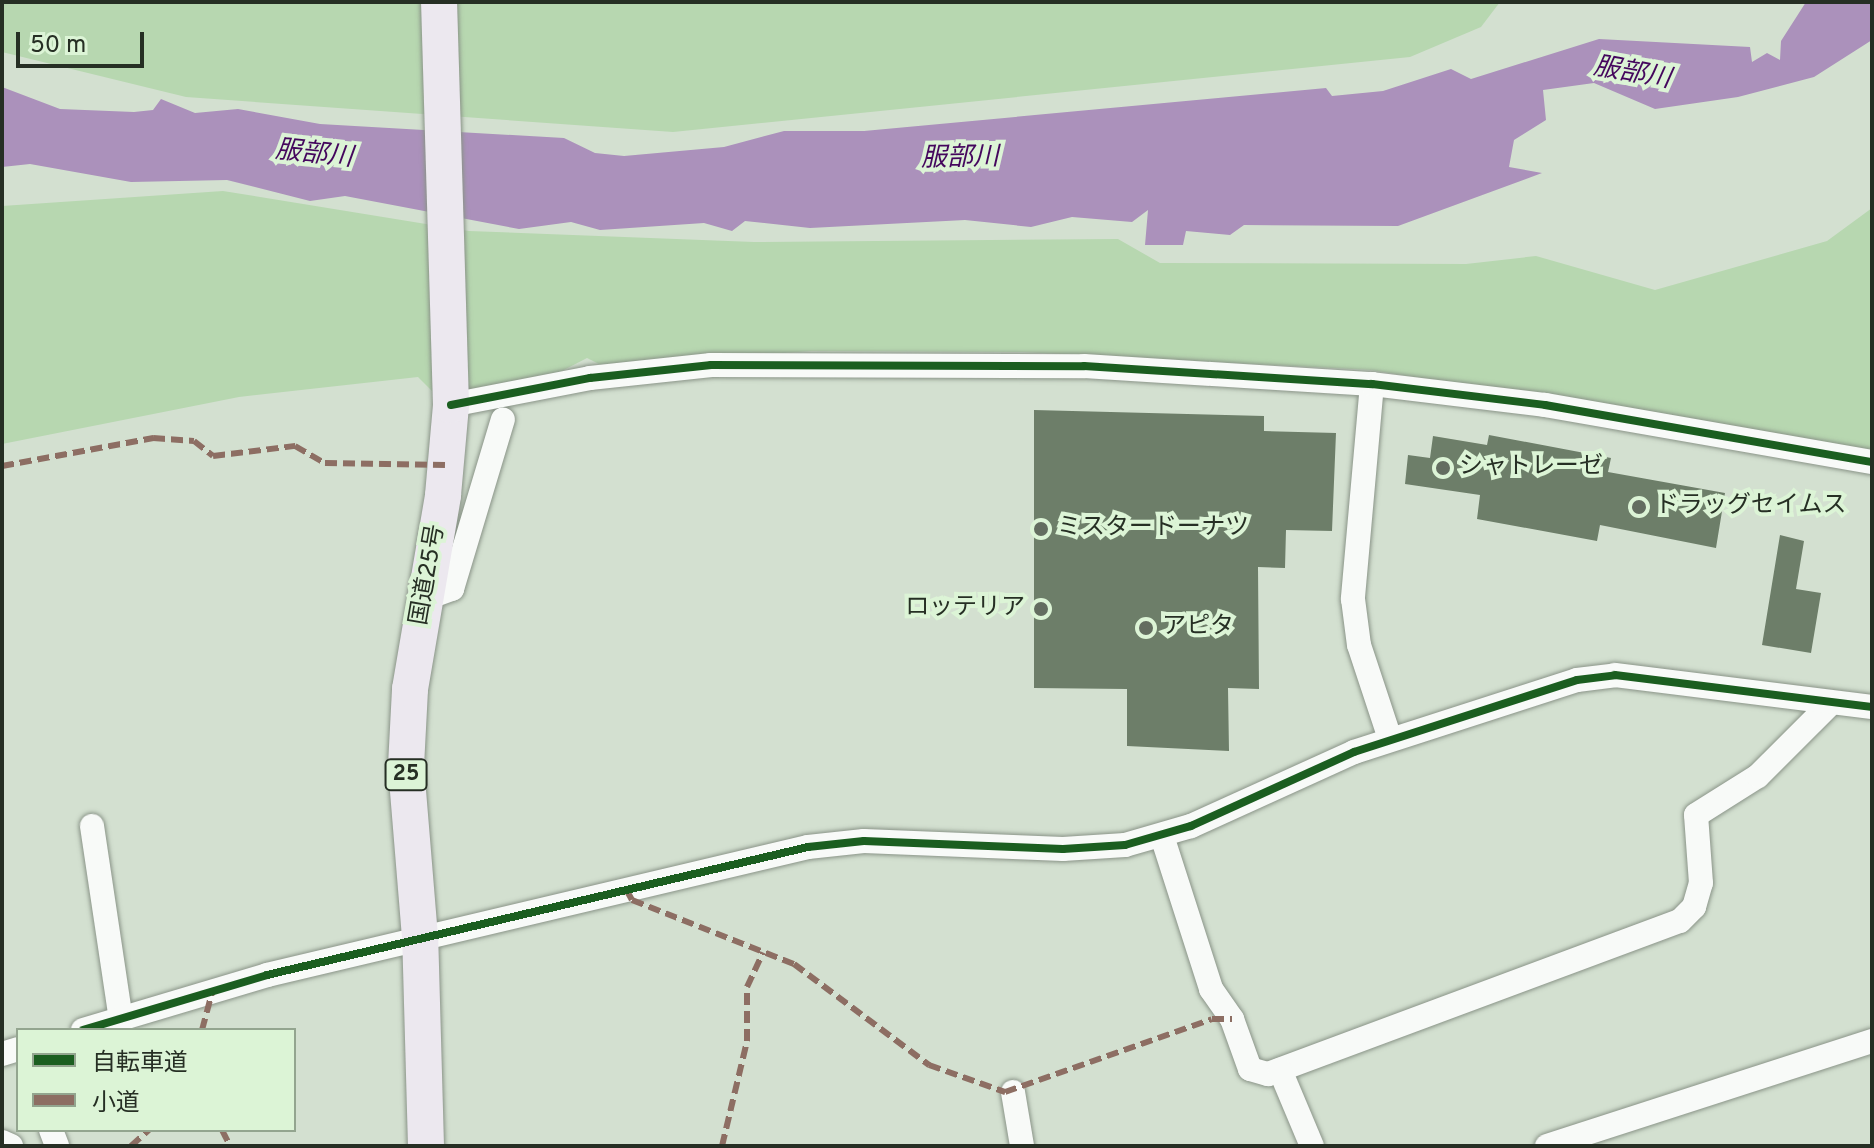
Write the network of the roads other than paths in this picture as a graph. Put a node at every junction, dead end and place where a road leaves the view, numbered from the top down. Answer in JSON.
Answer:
{"nodes":[{"id":1,"x":439,"y":2,"type":"edge"},
{"id":2,"x":1372,"y":384,"type":"junction"},
{"id":3,"x":451,"y":405,"type":"junction"},
{"id":4,"x":503,"y":419,"type":"dead end"},
{"id":5,"x":1872,"y":462,"type":"edge"},
{"id":6,"x":424,"y":599,"type":"junction"},
{"id":7,"x":1831,"y":703,"type":"junction"},
{"id":8,"x":1872,"y":707,"type":"edge"},
{"id":9,"x":1390,"y":739,"type":"junction"},
{"id":10,"x":92,"y":826,"type":"dead end"},
{"id":11,"x":1162,"y":836,"type":"junction"},
{"id":12,"x":420,"y":937,"type":"junction"},
{"id":13,"x":121,"y":1019,"type":"junction"},
{"id":14,"x":90,"y":1028,"type":"edge"},
{"id":15,"x":1872,"y":1041,"type":"edge"},
{"id":16,"x":1280,"y":1070,"type":"junction"},
{"id":17,"x":1013,"y":1092,"type":"dead end"},
{"id":18,"x":2,"y":1142,"type":"edge"},
{"id":19,"x":11,"y":1146,"type":"edge"},
{"id":20,"x":426,"y":1146,"type":"edge"},
{"id":21,"x":1022,"y":1146,"type":"edge"},
{"id":22,"x":1312,"y":1146,"type":"edge"},
{"id":23,"x":1547,"y":1146,"type":"edge"}],
"edges":[{"from":1,"to":3,"type":"highway","name":"国道25号","number":"25"},
{"from":2,"to":3,"type":"street"},
{"from":2,"to":5,"type":"street"},
{"from":2,"to":9,"type":"street"},
{"from":3,"to":6,"type":"highway","name":"国道25号","number":"25"},
{"from":4,"to":6,"type":"street"},
{"from":6,"to":12,"type":"highway","name":"国道25号","number":"25"},
{"from":7,"to":8,"type":"street"},
{"from":7,"to":9,"type":"street"},
{"from":7,"to":16,"type":"street"},
{"from":9,"to":11,"type":"street"},
{"from":10,"to":13,"type":"street"},
{"from":11,"to":12,"type":"street"},
{"from":11,"to":16,"type":"street"},
{"from":12,"to":13,"type":"street"},
{"from":12,"to":20,"type":"highway","name":"国道25号","number":"25"},
{"from":13,"to":14,"type":"street"},
{"from":15,"to":23,"type":"street"},
{"from":16,"to":22,"type":"street"},
{"from":17,"to":21,"type":"street"},
{"from":18,"to":19,"type":"street"}]}
